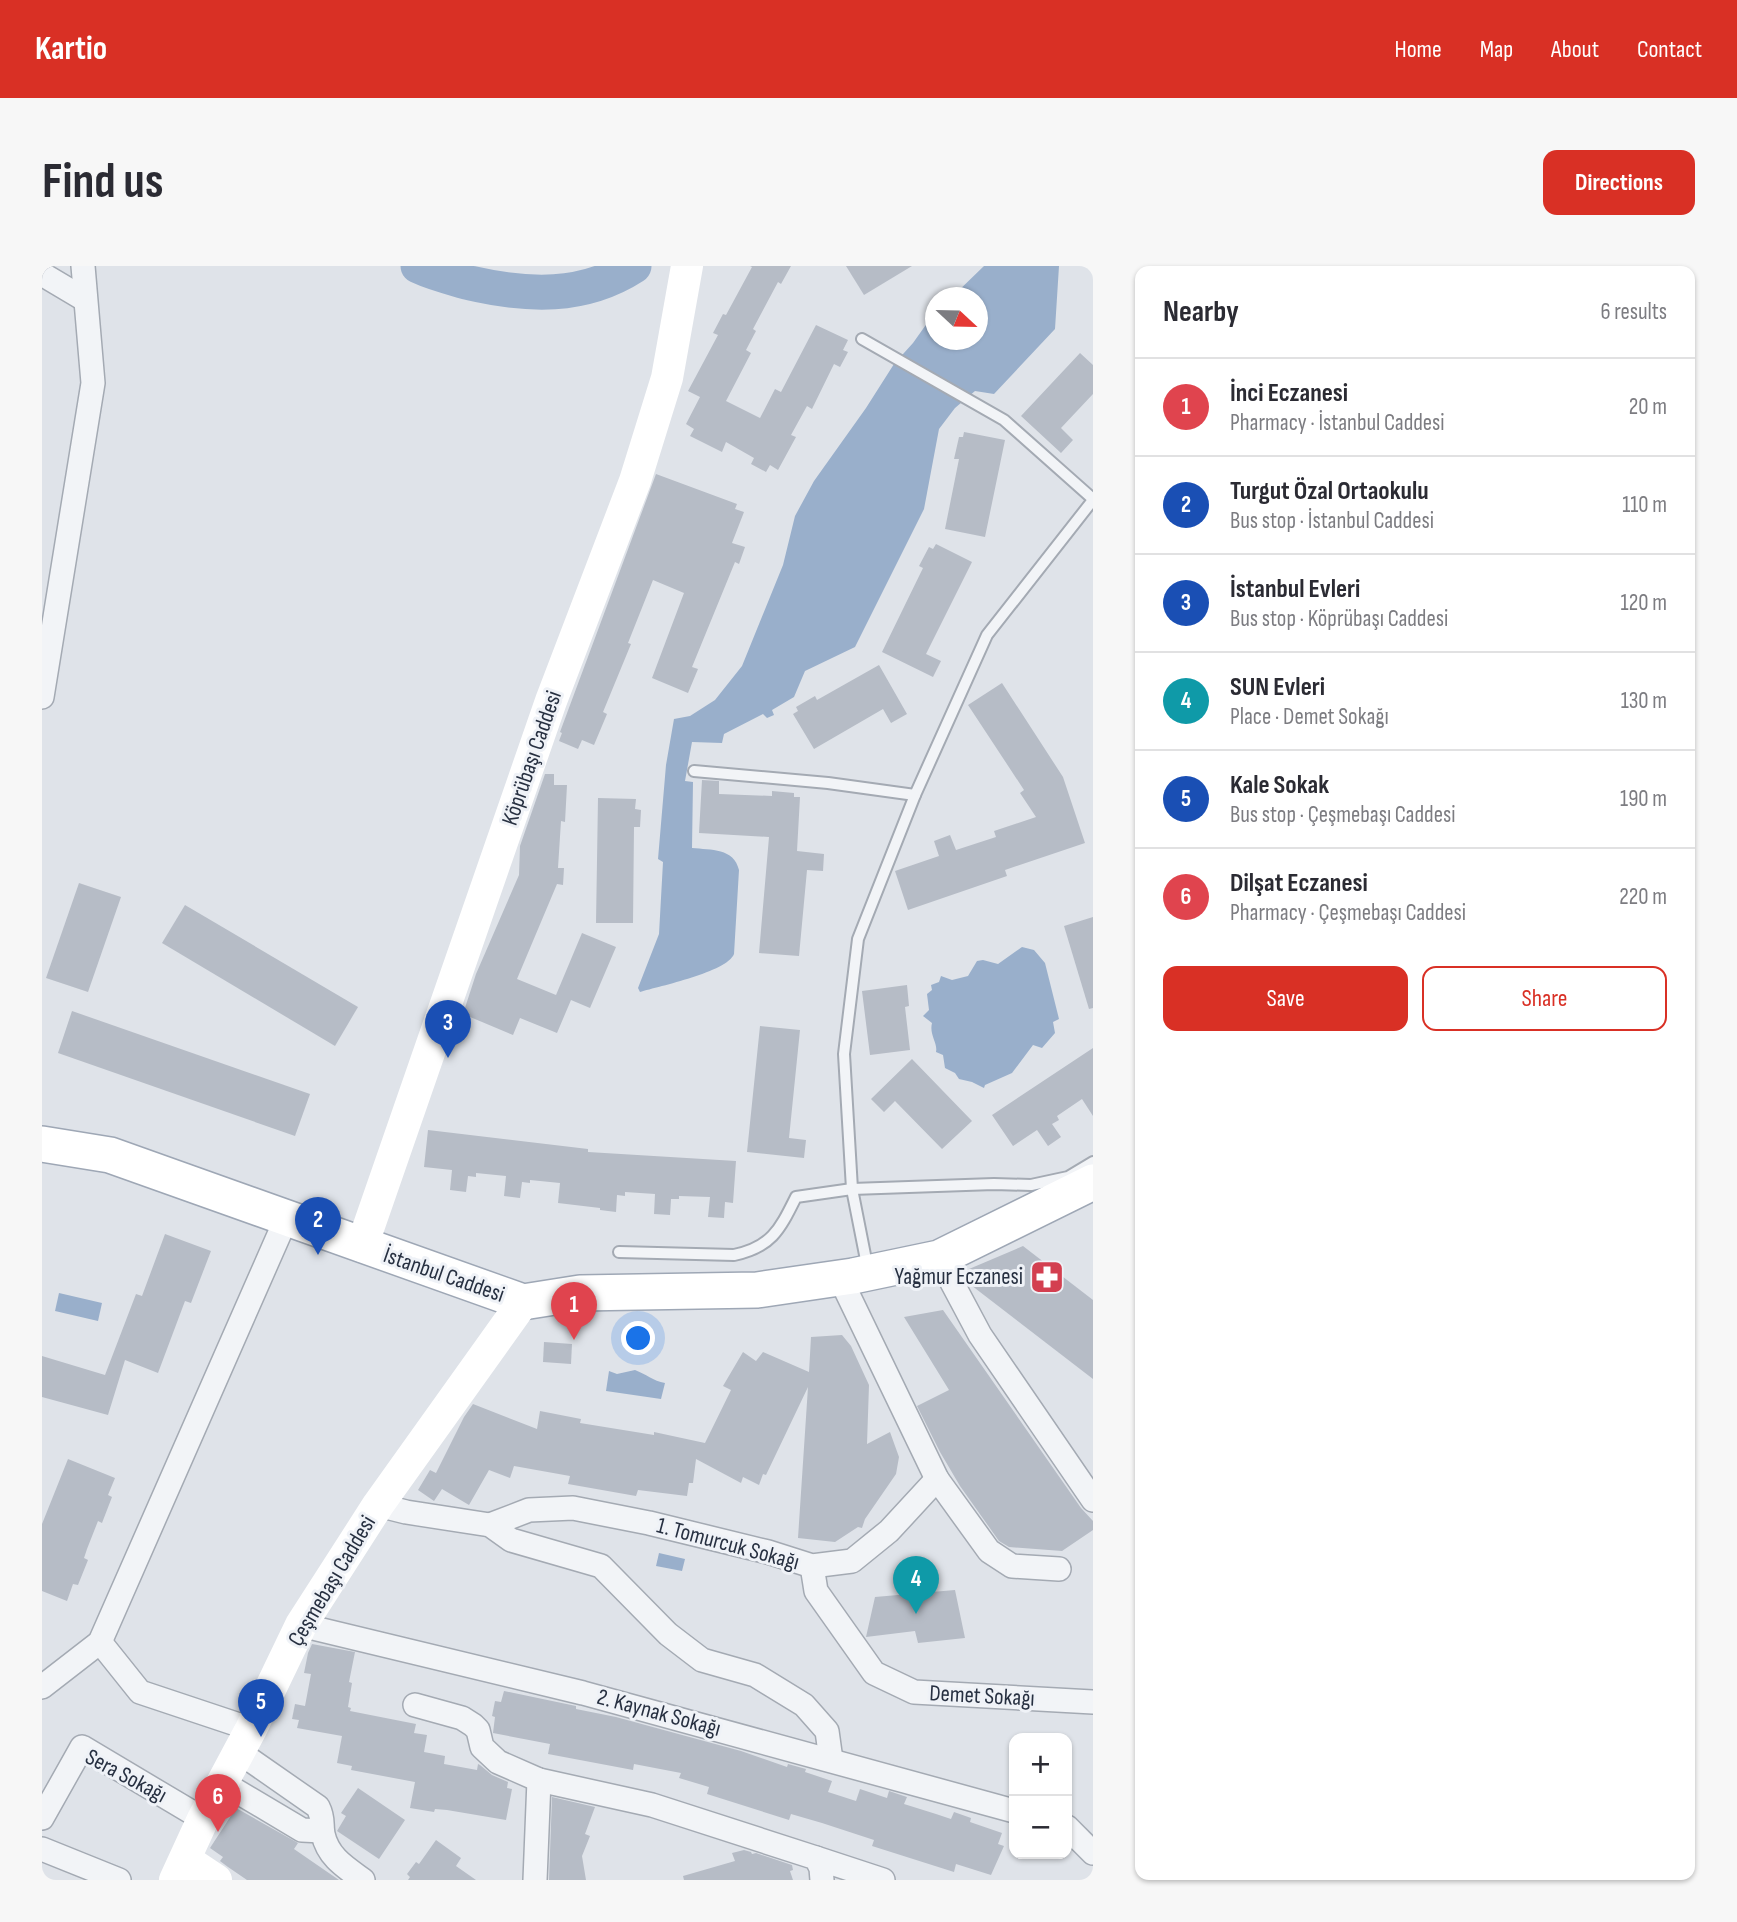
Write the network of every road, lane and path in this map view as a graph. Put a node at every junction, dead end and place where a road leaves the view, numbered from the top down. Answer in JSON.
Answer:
{"nodes":[{"id":1,"x":83,"y":266,"type":"edge"},
{"id":2,"x":687,"y":266,"type":"edge"},
{"id":3,"x":42,"y":274,"type":"edge"},
{"id":4,"x":85,"y":299,"type":"junction"},
{"id":5,"x":862,"y":339,"type":"dead end"},
{"id":6,"x":1093,"y":499,"type":"edge"},
{"id":7,"x":42,"y":697,"type":"edge"},
{"id":8,"x":694,"y":771,"type":"dead end"},
{"id":9,"x":915,"y":795,"type":"junction"},
{"id":10,"x":42,"y":1144,"type":"edge"},
{"id":11,"x":1093,"y":1162,"type":"edge"},
{"id":12,"x":1093,"y":1182,"type":"edge"},
{"id":13,"x":852,"y":1189,"type":"junction"},
{"id":14,"x":286,"y":1219,"type":"junction"},
{"id":15,"x":362,"y":1247,"type":"junction"},
{"id":16,"x":618,"y":1252,"type":"dead end"},
{"id":17,"x":939,"y":1258,"type":"junction"},
{"id":18,"x":855,"y":1275,"type":"junction"},
{"id":19,"x":523,"y":1302,"type":"junction"},
{"id":20,"x":937,"y":1479,"type":"junction"},
{"id":21,"x":1093,"y":1500,"type":"edge"},
{"id":22,"x":378,"y":1505,"type":"junction"},
{"id":23,"x":490,"y":1525,"type":"junction"},
{"id":24,"x":812,"y":1566,"type":"junction"},
{"id":25,"x":1059,"y":1569,"type":"dead end"},
{"id":26,"x":301,"y":1625,"type":"junction"},
{"id":27,"x":100,"y":1642,"type":"junction"},
{"id":28,"x":42,"y":1687,"type":"edge"},
{"id":29,"x":1093,"y":1702,"type":"edge"},
{"id":30,"x":415,"y":1705,"type":"dead end"},
{"id":31,"x":245,"y":1741,"type":"junction"},
{"id":32,"x":831,"y":1760,"type":"junction"},
{"id":33,"x":539,"y":1780,"type":"junction"},
{"id":34,"x":223,"y":1783,"type":"junction"},
{"id":35,"x":1009,"y":1810,"type":"edge"},
{"id":36,"x":42,"y":1818,"type":"edge"},
{"id":37,"x":204,"y":1819,"type":"junction"},
{"id":38,"x":322,"y":1831,"type":"junction"},
{"id":39,"x":1072,"y":1832,"type":"edge"},
{"id":40,"x":42,"y":1849,"type":"edge"},
{"id":41,"x":1093,"y":1853,"type":"edge"},
{"id":42,"x":816,"y":1858,"type":"junction"},
{"id":43,"x":181,"y":1870,"type":"edge"},
{"id":44,"x":119,"y":1880,"type":"edge"},
{"id":45,"x":216,"y":1880,"type":"edge"},
{"id":46,"x":363,"y":1880,"type":"edge"},
{"id":47,"x":535,"y":1880,"type":"edge"},
{"id":48,"x":822,"y":1880,"type":"edge"},
{"id":49,"x":883,"y":1880,"type":"edge"}],
"edges":[{"from":1,"to":4,"type":"street"},
{"from":2,"to":15,"type":"street","name":"Köprübaşı Caddesi"},
{"from":3,"to":4,"type":"street"},
{"from":4,"to":7,"type":"street"},
{"from":5,"to":6,"type":"lane"},
{"from":6,"to":9,"type":"lane"},
{"from":8,"to":9,"type":"lane"},
{"from":9,"to":13,"type":"lane"},
{"from":10,"to":14,"type":"main road","name":"İstanbul Caddesi"},
{"from":11,"to":13,"type":"lane"},
{"from":12,"to":17,"type":"main road","name":"İstanbul Caddesi"},
{"from":13,"to":16,"type":"lane"},
{"from":13,"to":18,"type":"lane"},
{"from":14,"to":15,"type":"main road","name":"İstanbul Caddesi"},
{"from":14,"to":27,"type":"street"},
{"from":15,"to":19,"type":"main road","name":"İstanbul Caddesi"},
{"from":17,"to":18,"type":"main road","name":"İstanbul Caddesi"},
{"from":17,"to":21,"type":"street"},
{"from":18,"to":19,"type":"main road","name":"İstanbul Caddesi"},
{"from":18,"to":20,"type":"street"},
{"from":19,"to":22,"type":"street","name":"Çeşmebaşı Caddesi"},
{"from":20,"to":24,"type":"street","name":"1. Tomurcuk Sokağı"},
{"from":20,"to":25,"type":"street"},
{"from":22,"to":23,"type":"street"},
{"from":22,"to":26,"type":"street","name":"Çeşmebaşı Caddesi"},
{"from":23,"to":24,"type":"street","name":"1. Tomurcuk Sokağı"},
{"from":23,"to":32,"type":"street"},
{"from":24,"to":29,"type":"street","name":"Demet Sokağı"},
{"from":26,"to":31,"type":"street","name":"Çeşmebaşı Caddesi"},
{"from":26,"to":32,"type":"street","name":"2. Kaynak Sokağı"},
{"from":27,"to":28,"type":"street"},
{"from":27,"to":31,"type":"street"},
{"from":30,"to":33,"type":"street"},
{"from":31,"to":34,"type":"street","name":"Çeşmebaşı Caddesi"},
{"from":31,"to":38,"type":"street"},
{"from":32,"to":35,"type":"street","name":"2. Kaynak Sokağı"},
{"from":33,"to":42,"type":"street"},
{"from":33,"to":47,"type":"street"},
{"from":34,"to":37,"type":"street","name":"Çeşmebaşı Caddesi"},
{"from":34,"to":38,"type":"street"},
{"from":36,"to":37,"type":"street","name":"Sera Sokağı"},
{"from":37,"to":43,"type":"street","name":"Çeşmebaşı Caddesi"},
{"from":38,"to":46,"type":"street"},
{"from":39,"to":41,"type":"street"},
{"from":40,"to":44,"type":"street"},
{"from":42,"to":48,"type":"street"},
{"from":42,"to":49,"type":"street"},
{"from":43,"to":45,"type":"street"}]}
